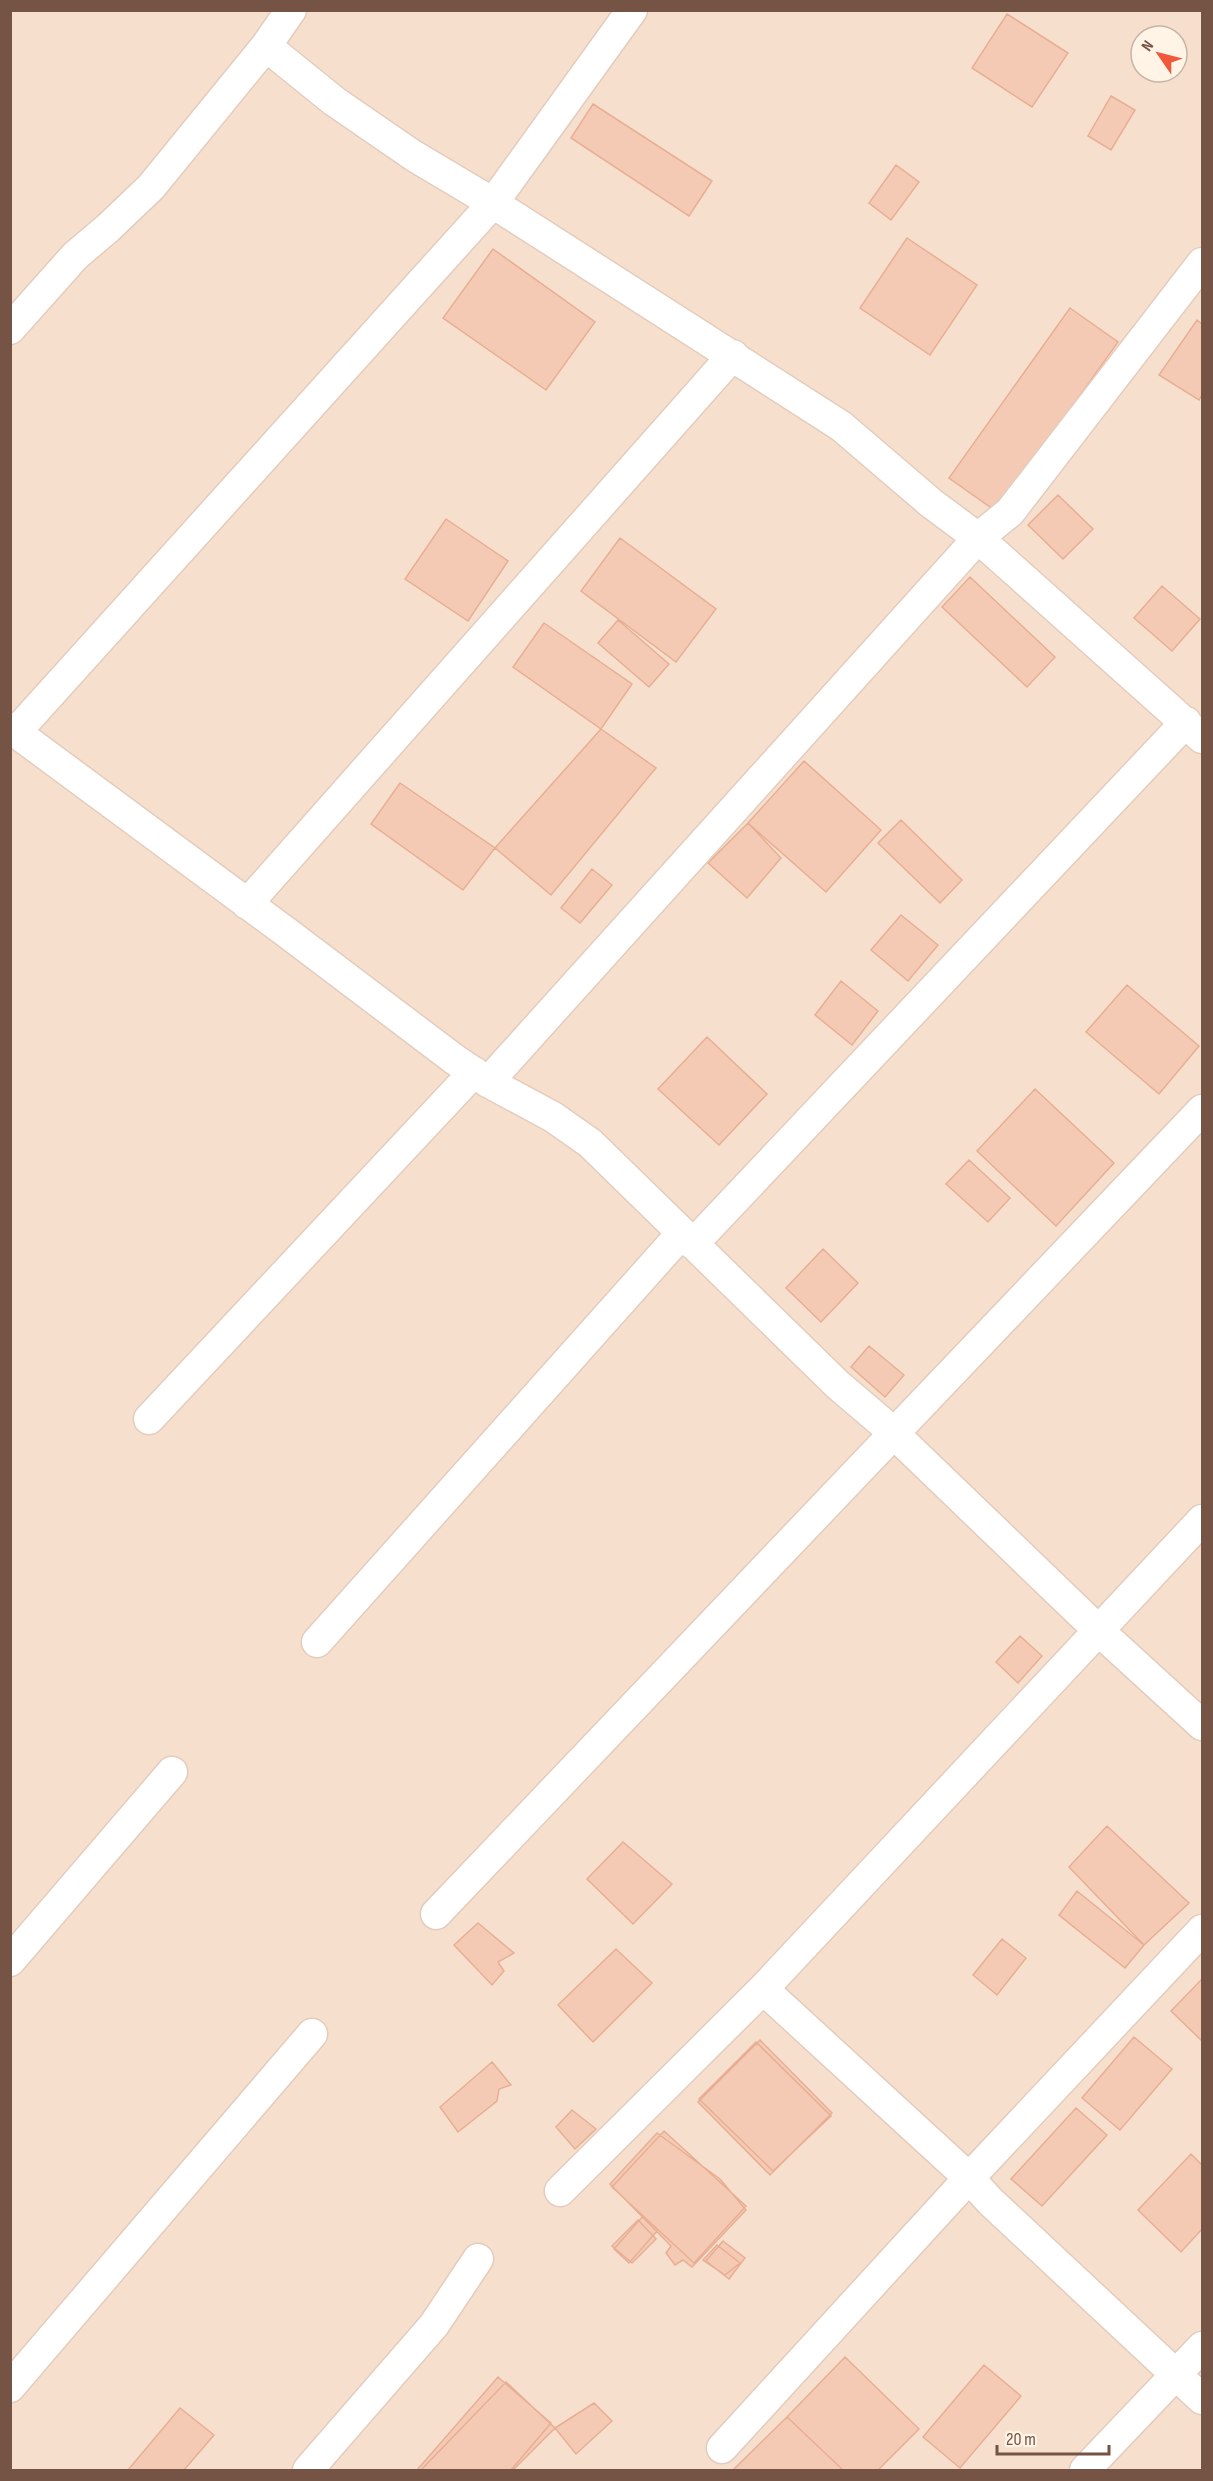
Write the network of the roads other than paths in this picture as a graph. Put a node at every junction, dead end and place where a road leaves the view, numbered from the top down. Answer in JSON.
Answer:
{"nodes":[{"id":1,"x":291,"y":10,"type":"edge"},
{"id":2,"x":633,"y":10,"type":"edge"},
{"id":3,"x":266,"y":46,"type":"junction"},
{"id":4,"x":493,"y":203,"type":"junction"},
{"id":5,"x":1203,"y":263,"type":"edge"},
{"id":6,"x":10,"y":329,"type":"edge"},
{"id":7,"x":733,"y":355,"type":"junction"},
{"id":8,"x":978,"y":538,"type":"junction"},
{"id":9,"x":13,"y":730,"type":"edge"},
{"id":10,"x":1194,"y":730,"type":"edge"},
{"id":11,"x":247,"y":904,"type":"junction"},
{"id":12,"x":481,"y":1077,"type":"junction"},
{"id":13,"x":1203,"y":1110,"type":"edge"},
{"id":14,"x":687,"y":1239,"type":"junction"},
{"id":15,"x":149,"y":1419,"type":"dead end"},
{"id":16,"x":893,"y":1433,"type":"junction"},
{"id":17,"x":1203,"y":1520,"type":"edge"},
{"id":18,"x":1098,"y":1630,"type":"junction"},
{"id":19,"x":316,"y":1642,"type":"dead end"},
{"id":20,"x":1203,"y":1725,"type":"edge"},
{"id":21,"x":172,"y":1772,"type":"dead end"},
{"id":22,"x":436,"y":1914,"type":"dead end"},
{"id":23,"x":1203,"y":1930,"type":"edge"},
{"id":24,"x":10,"y":1961,"type":"edge"},
{"id":25,"x":763,"y":1989,"type":"junction"},
{"id":26,"x":312,"y":2034,"type":"dead end"},
{"id":27,"x":969,"y":2178,"type":"junction"},
{"id":28,"x":560,"y":2191,"type":"dead end"},
{"id":29,"x":478,"y":2259,"type":"dead end"},
{"id":30,"x":1203,"y":2347,"type":"edge"},
{"id":31,"x":1176,"y":2376,"type":"junction"},
{"id":32,"x":10,"y":2387,"type":"edge"},
{"id":33,"x":1203,"y":2399,"type":"edge"},
{"id":34,"x":722,"y":2448,"type":"dead end"},
{"id":35,"x":308,"y":2470,"type":"edge"},
{"id":36,"x":1085,"y":2470,"type":"edge"}],
"edges":[{"from":1,"to":3,"type":"street"},
{"from":2,"to":4,"type":"street"},
{"from":3,"to":4,"type":"street"},
{"from":3,"to":6,"type":"street"},
{"from":4,"to":7,"type":"street"},
{"from":4,"to":9,"type":"street"},
{"from":5,"to":8,"type":"street"},
{"from":7,"to":8,"type":"street"},
{"from":7,"to":11,"type":"street"},
{"from":8,"to":10,"type":"street"},
{"from":8,"to":12,"type":"street"},
{"from":9,"to":11,"type":"street"},
{"from":10,"to":14,"type":"street"},
{"from":11,"to":12,"type":"street"},
{"from":12,"to":14,"type":"street"},
{"from":12,"to":15,"type":"street"},
{"from":13,"to":16,"type":"street"},
{"from":14,"to":16,"type":"street"},
{"from":14,"to":19,"type":"street"},
{"from":16,"to":18,"type":"street"},
{"from":16,"to":22,"type":"street"},
{"from":17,"to":18,"type":"street"},
{"from":18,"to":20,"type":"street"},
{"from":18,"to":25,"type":"street"},
{"from":21,"to":24,"type":"street"},
{"from":23,"to":27,"type":"street"},
{"from":25,"to":27,"type":"street"},
{"from":25,"to":28,"type":"street"},
{"from":26,"to":32,"type":"street"},
{"from":27,"to":31,"type":"street"},
{"from":27,"to":34,"type":"street"},
{"from":29,"to":35,"type":"street"},
{"from":30,"to":31,"type":"street"},
{"from":31,"to":33,"type":"street"},
{"from":31,"to":36,"type":"street"}]}
